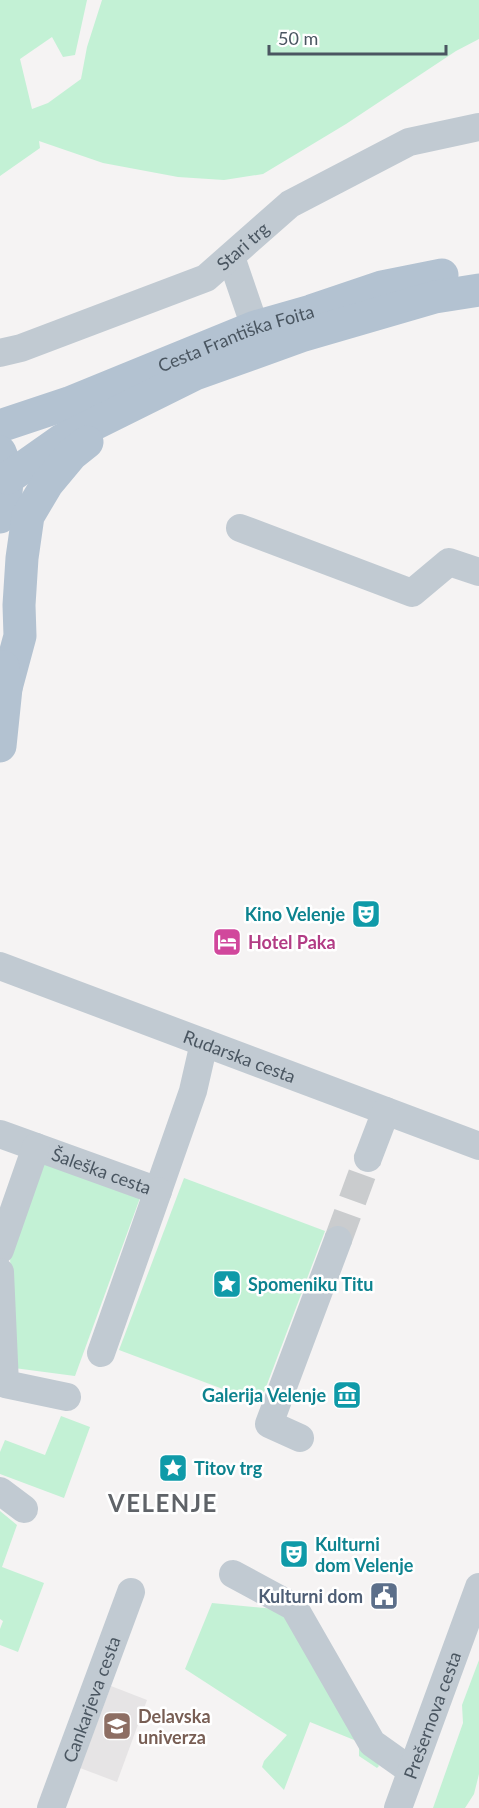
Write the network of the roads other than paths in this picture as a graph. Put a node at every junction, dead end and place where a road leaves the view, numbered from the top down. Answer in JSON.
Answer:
{"nodes":[{"id":1,"x":479,"y":127,"type":"edge"},
{"id":2,"x":231,"y":257,"type":"junction"},
{"id":3,"x":479,"y":269,"type":"edge"},
{"id":4,"x":479,"y":290,"type":"edge"},
{"id":5,"x":255,"y":327,"type":"junction"},
{"id":6,"x":0,"y":353,"type":"edge"},
{"id":7,"x":128,"y":408,"type":"junction"},
{"id":8,"x":0,"y":426,"type":"edge"},
{"id":9,"x":4,"y":465,"type":"edge"},
{"id":10,"x":0,"y":517,"type":"edge"},
{"id":11,"x":240,"y":528,"type":"dead end"},
{"id":12,"x":479,"y":572,"type":"edge"},
{"id":13,"x":0,"y":639,"type":"edge"},
{"id":14,"x":6,"y":688,"type":"junction"},
{"id":15,"x":0,"y":746,"type":"edge"},
{"id":16,"x":0,"y":966,"type":"edge"},
{"id":17,"x":204,"y":1043,"type":"junction"},
{"id":18,"x":386,"y":1111,"type":"junction"},
{"id":19,"x":0,"y":1134,"type":"edge"},
{"id":20,"x":479,"y":1146,"type":"edge"},
{"id":21,"x":36,"y":1147,"type":"junction"},
{"id":22,"x":368,"y":1158,"type":"tunnel mouth"},
{"id":23,"x":158,"y":1191,"type":"junction"},
{"id":24,"x":338,"y":1240,"type":"tunnel mouth"},
{"id":25,"x":0,"y":1250,"type":"edge"},
{"id":26,"x":0,"y":1272,"type":"edge"},
{"id":27,"x":101,"y":1353,"type":"dead end"},
{"id":28,"x":3,"y":1391,"type":"edge"},
{"id":29,"x":67,"y":1397,"type":"dead end"},
{"id":30,"x":300,"y":1438,"type":"dead end"},
{"id":31,"x":0,"y":1491,"type":"edge"},
{"id":32,"x":24,"y":1509,"type":"dead end"},
{"id":33,"x":233,"y":1575,"type":"dead end"},
{"id":34,"x":479,"y":1587,"type":"edge"},
{"id":35,"x":131,"y":1592,"type":"dead end"},
{"id":36,"x":410,"y":1770,"type":"junction"},
{"id":37,"x":51,"y":1808,"type":"edge"},
{"id":38,"x":398,"y":1808,"type":"edge"}],
"edges":[{"from":1,"to":2,"type":"street","name":"Stari trg"},
{"from":2,"to":5,"type":"street"},
{"from":2,"to":6,"type":"street","name":"Stari trg"},
{"from":3,"to":5,"type":"main road","name":"Cesta Františka Foita"},
{"from":4,"to":7,"type":"main road","name":"Cesta Františka Foita"},
{"from":5,"to":8,"type":"main road","name":"Cesta Františka Foita"},
{"from":7,"to":9,"type":"main road","name":"Cesta Františka Foita"},
{"from":7,"to":14,"type":"main road","name":"Cesta Františka Foita"},
{"from":9,"to":10,"type":"main road"},
{"from":11,"to":12,"type":"street"},
{"from":13,"to":14,"type":"main road"},
{"from":14,"to":15,"type":"main road"},
{"from":16,"to":17,"type":"street","name":"Rudarska cesta"},
{"from":17,"to":18,"type":"street","name":"Rudarska cesta"},
{"from":17,"to":23,"type":"street","name":"Šaleška cesta"},
{"from":18,"to":20,"type":"street","name":"Rudarska cesta"},
{"from":18,"to":22,"type":"street"},
{"from":19,"to":21,"type":"street","name":"Šaleška cesta"},
{"from":21,"to":23,"type":"street","name":"Šaleška cesta"},
{"from":21,"to":25,"type":"street"},
{"from":23,"to":27,"type":"street"},
{"from":24,"to":30,"type":"street"},
{"from":26,"to":28,"type":"street"},
{"from":28,"to":29,"type":"street"},
{"from":31,"to":32,"type":"street"},
{"from":33,"to":36,"type":"street"},
{"from":34,"to":36,"type":"street","name":"Prešernova cesta"},
{"from":35,"to":37,"type":"street","name":"Cankarjeva cesta"},
{"from":36,"to":38,"type":"street","name":"Prešernova cesta"}]}
